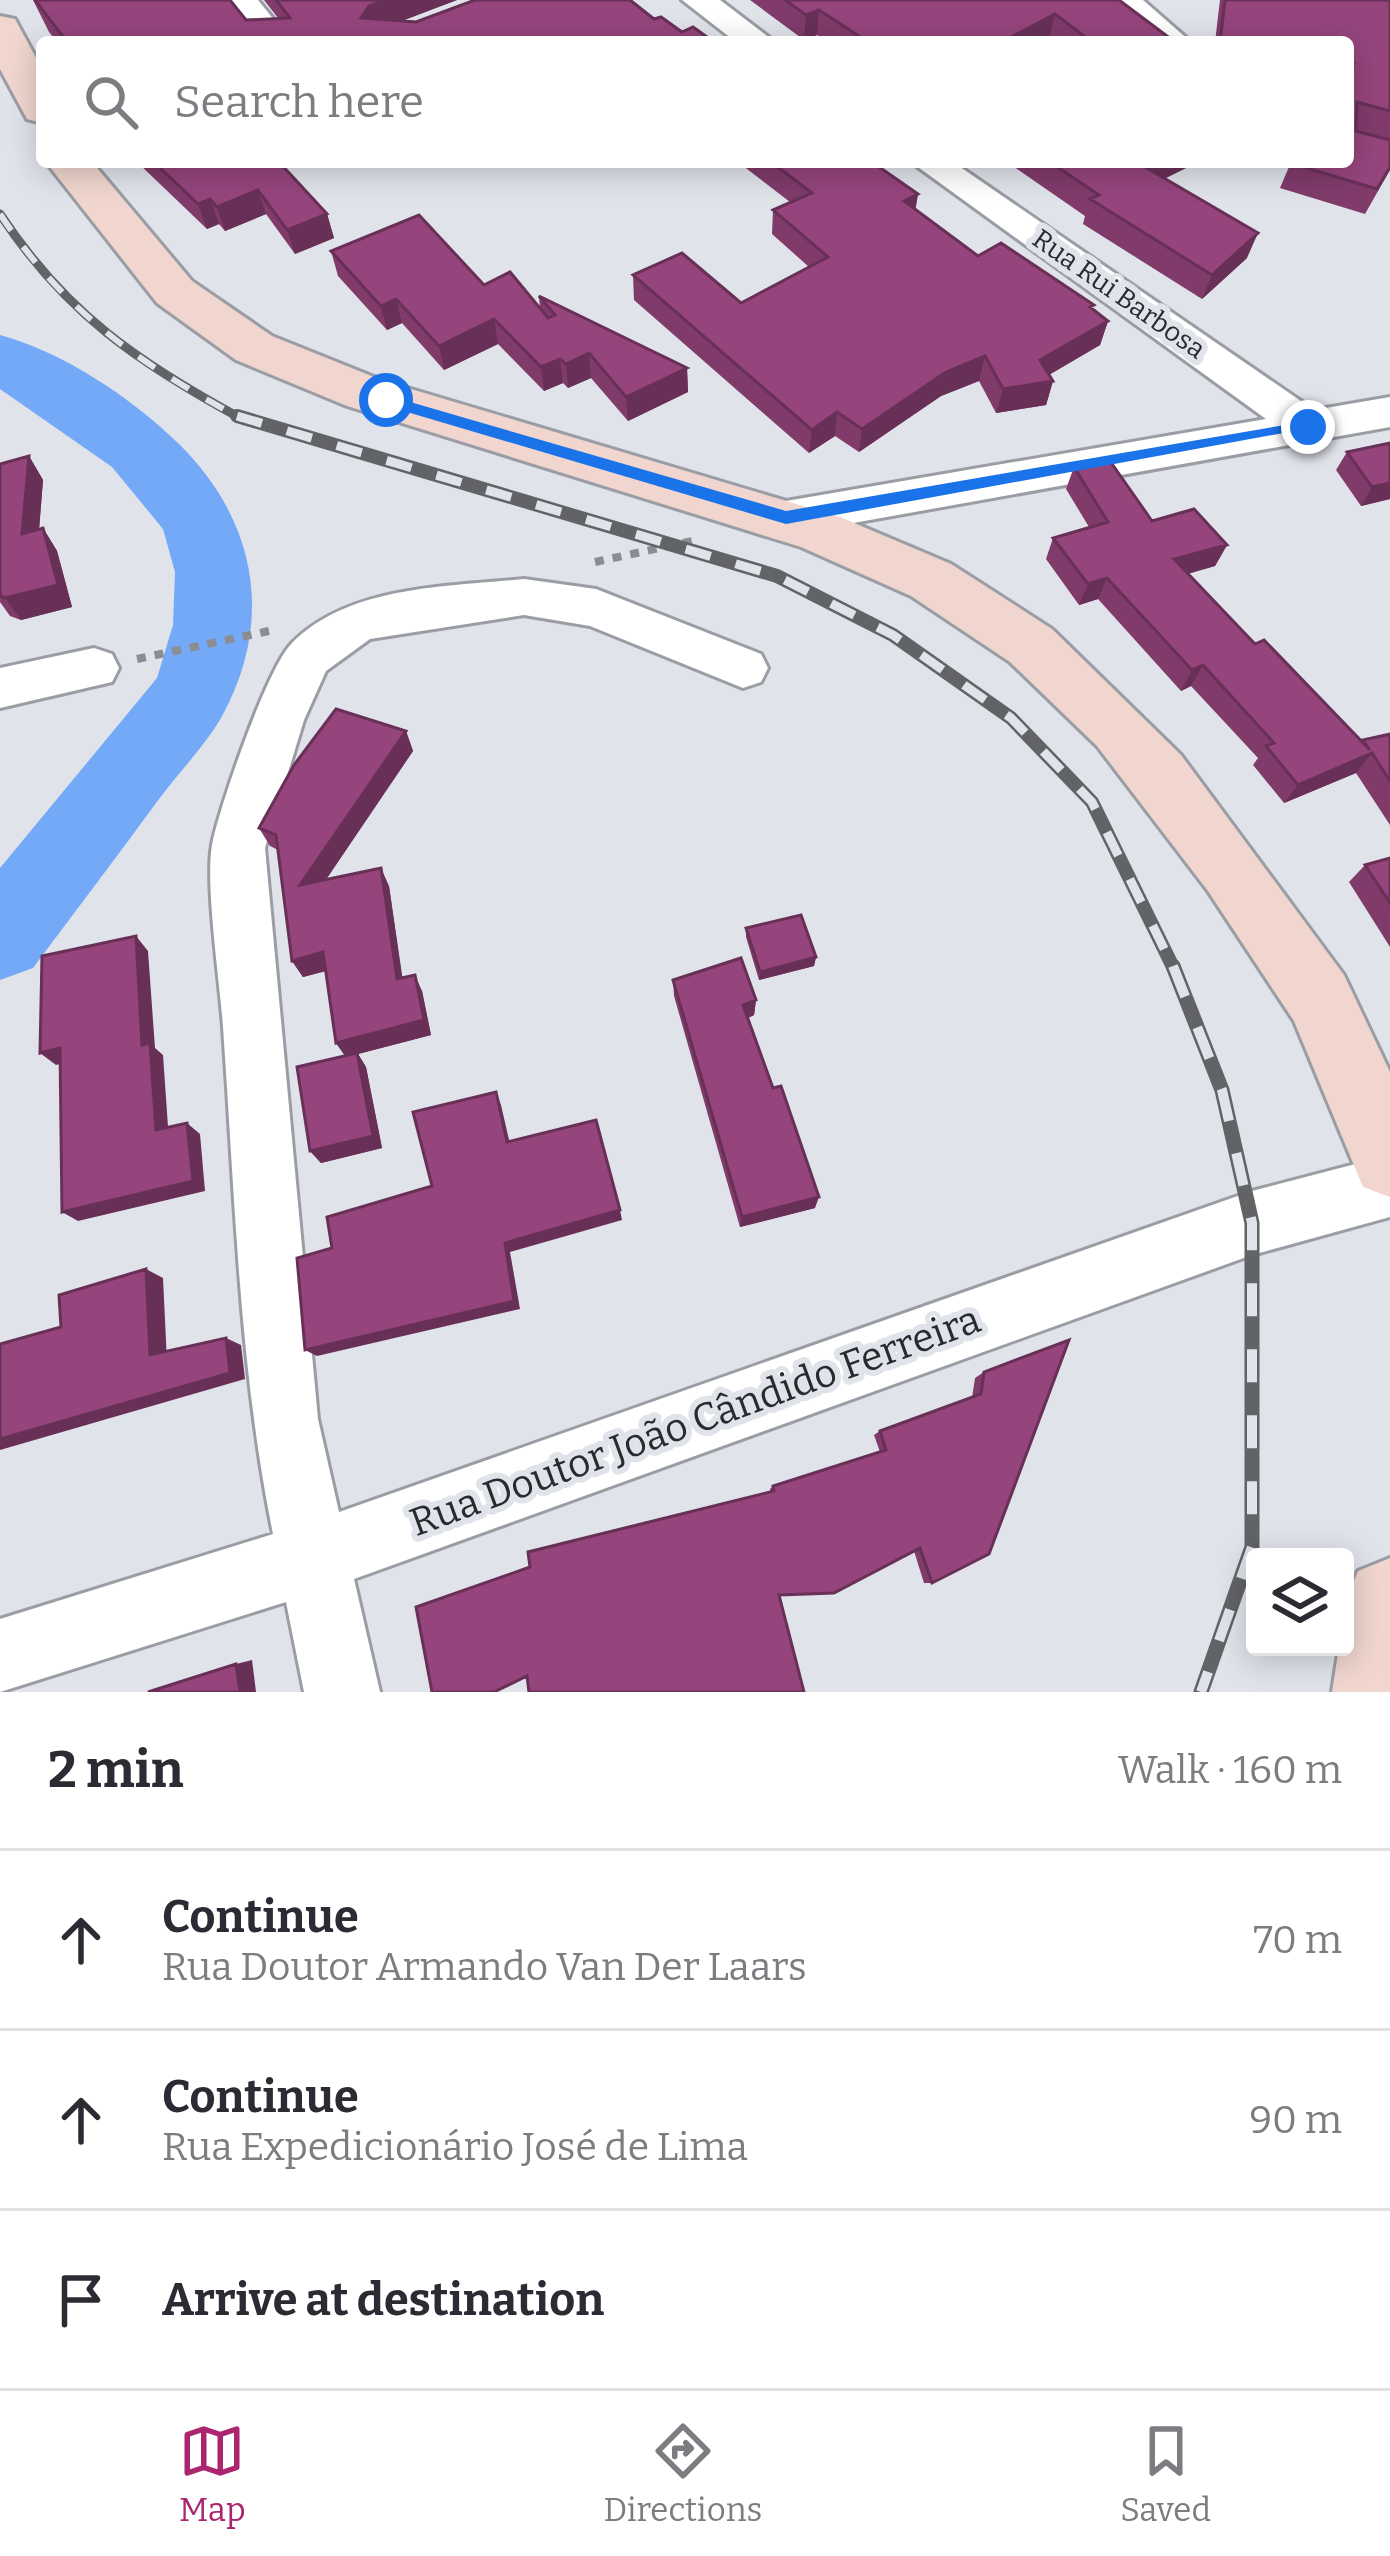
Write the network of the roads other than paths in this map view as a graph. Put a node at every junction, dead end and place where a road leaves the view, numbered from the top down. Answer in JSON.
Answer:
{"nodes":[{"id":1,"x":240,"y":0,"type":"edge"},
{"id":2,"x":698,"y":0,"type":"edge"},
{"id":3,"x":1123,"y":0,"type":"edge"},
{"id":4,"x":0,"y":28,"type":"edge"},
{"id":5,"x":270,"y":36,"type":"edge"},
{"id":6,"x":749,"y":36,"type":"edge"},
{"id":7,"x":1167,"y":36,"type":"edge"},
{"id":8,"x":36,"y":98,"type":"edge"},
{"id":9,"x":75,"y":168,"type":"edge"},
{"id":10,"x":938,"y":168,"type":"edge"},
{"id":11,"x":1390,"y":412,"type":"edge"},
{"id":12,"x":1308,"y":427,"type":"junction"},
{"id":13,"x":786,"y":518,"type":"junction"},
{"id":14,"x":94,"y":668,"type":"road end"},
{"id":15,"x":743,"y":668,"type":"dead end"},
{"id":16,"x":0,"y":688,"type":"edge"},
{"id":17,"x":1390,"y":1160,"type":"edge"},
{"id":18,"x":1390,"y":1186,"type":"edge"},
{"id":19,"x":317,"y":1556,"type":"junction"},
{"id":20,"x":1390,"y":1603,"type":"edge"},
{"id":21,"x":0,"y":1656,"type":"edge"},
{"id":22,"x":343,"y":1692,"type":"edge"},
{"id":23,"x":1378,"y":1692,"type":"edge"}],
"edges":[{"from":1,"to":5,"type":"street"},
{"from":2,"to":6,"type":"street"},
{"from":3,"to":7,"type":"street"},
{"from":4,"to":8,"type":"main road"},
{"from":9,"to":13,"type":"main road"},
{"from":10,"to":12,"type":"street","name":"Rua Rui Barbosa"},
{"from":11,"to":12,"type":"street"},
{"from":12,"to":13,"type":"street"},
{"from":13,"to":17,"type":"main road"},
{"from":14,"to":16,"type":"street"},
{"from":15,"to":19,"type":"street"},
{"from":18,"to":19,"type":"street","name":"Rua Doutor João Cândido Ferreira"},
{"from":19,"to":21,"type":"street","name":"Rua Doutor João Cândido Ferreira"},
{"from":19,"to":22,"type":"street"},
{"from":20,"to":23,"type":"main road"}]}
